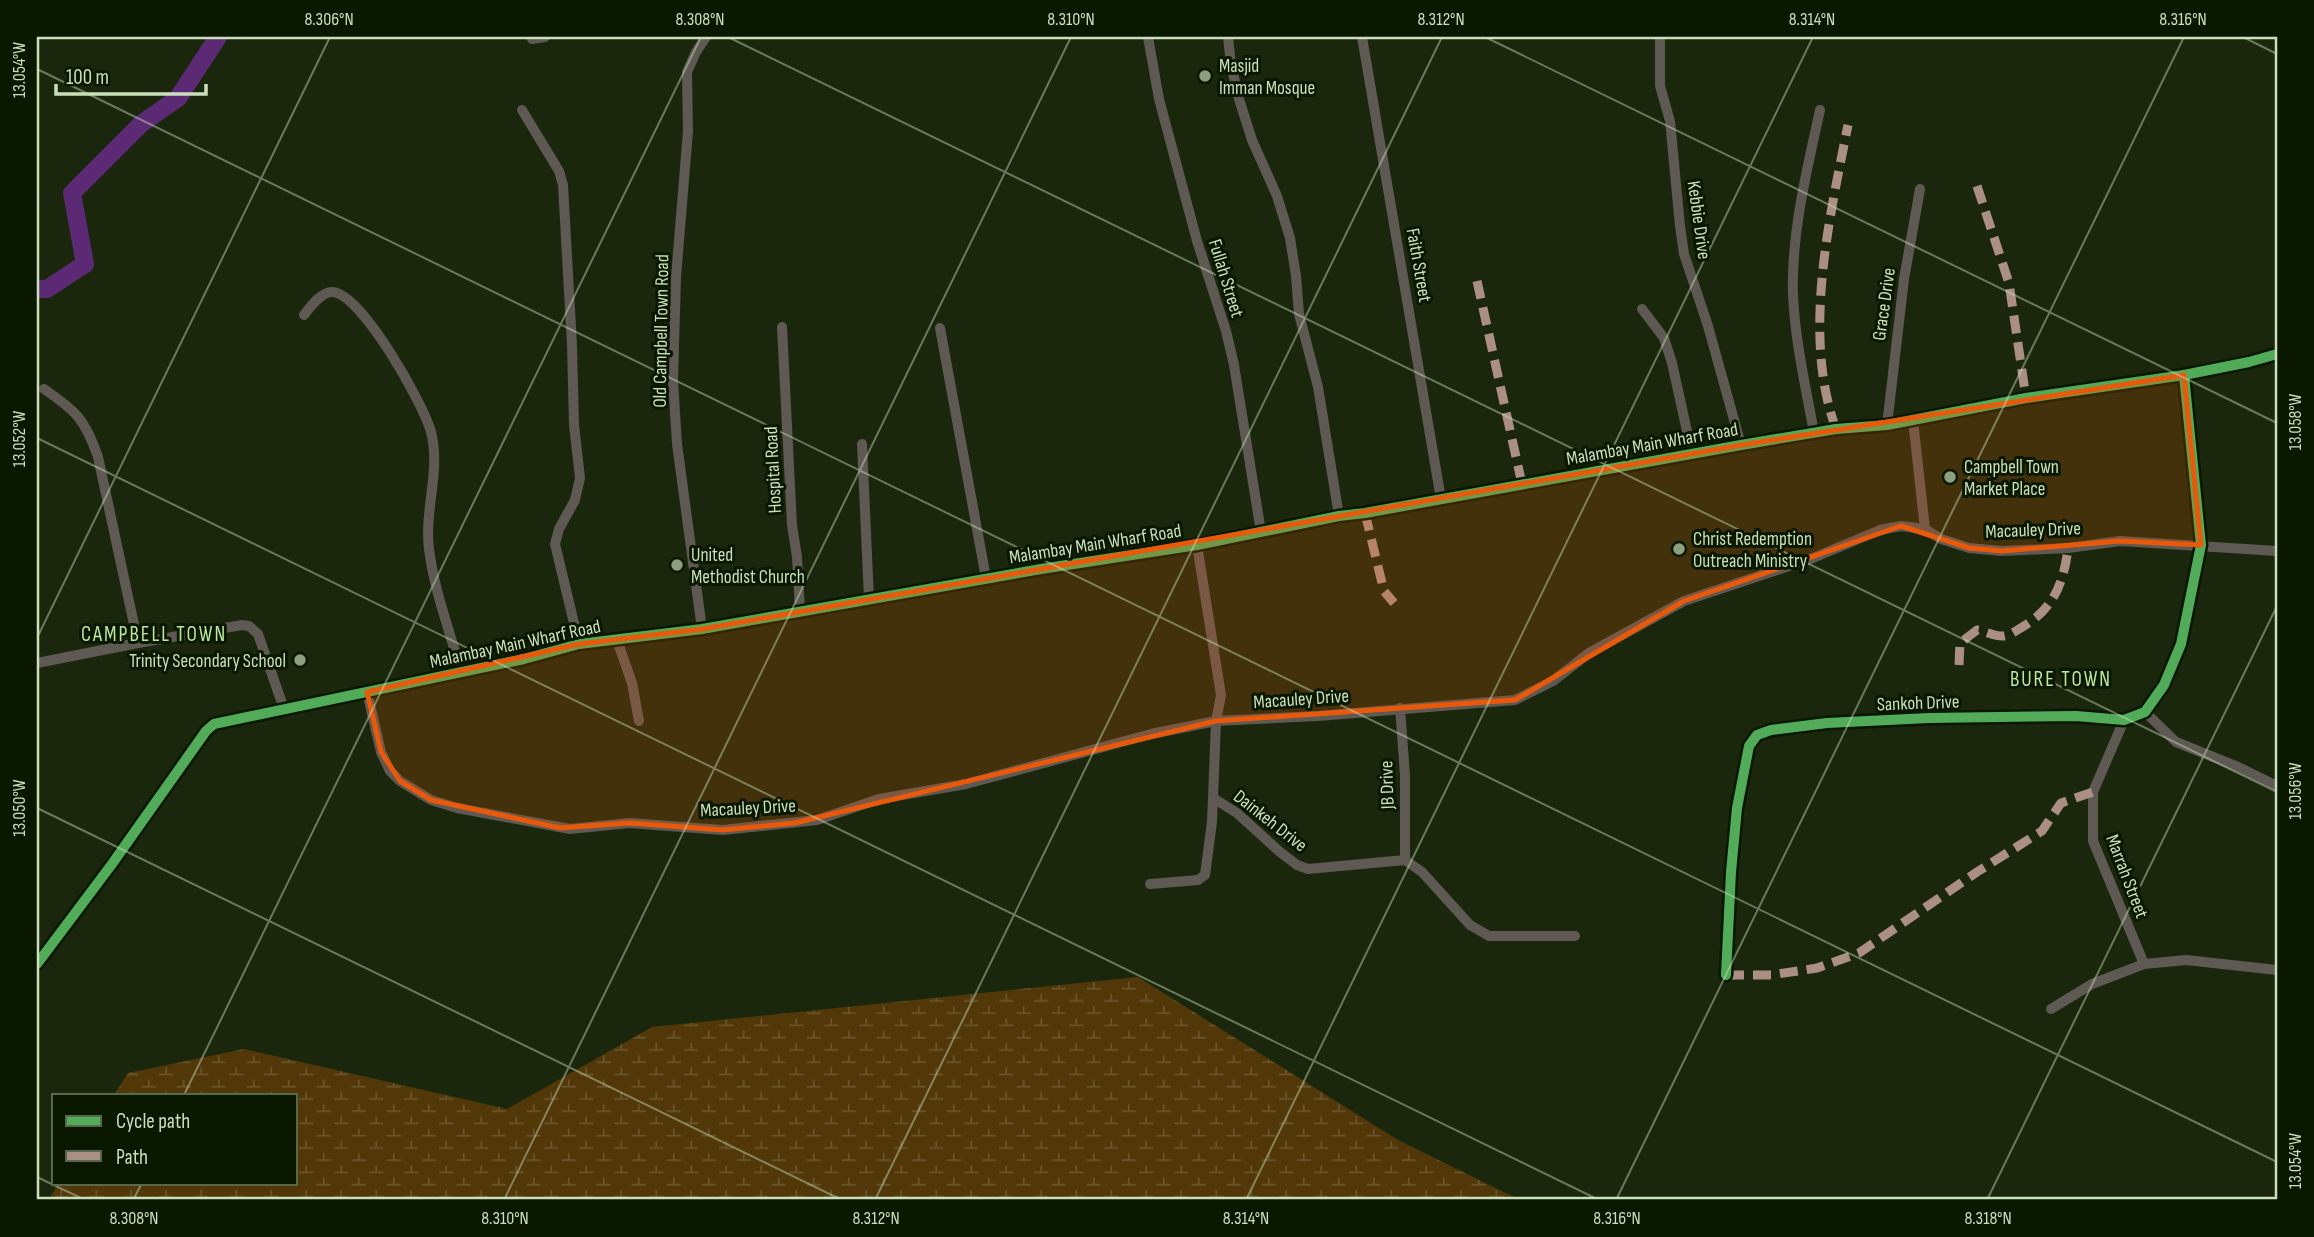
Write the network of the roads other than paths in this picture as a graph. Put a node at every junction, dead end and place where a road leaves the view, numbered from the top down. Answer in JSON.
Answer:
{"nodes":[{"id":1,"x":545,"y":37,"type":"edge"},
{"id":2,"x":706,"y":37,"type":"edge"},
{"id":3,"x":1147,"y":37,"type":"edge"},
{"id":4,"x":1228,"y":37,"type":"edge"},
{"id":5,"x":1362,"y":37,"type":"edge"},
{"id":6,"x":1660,"y":37,"type":"edge"},
{"id":7,"x":532,"y":39,"type":"dead end"},
{"id":8,"x":522,"y":110,"type":"dead end"},
{"id":9,"x":1820,"y":110,"type":"dead end"},
{"id":10,"x":1920,"y":189,"type":"dead end"},
{"id":11,"x":1642,"y":309,"type":"dead end"},
{"id":12,"x":304,"y":315,"type":"dead end"},
{"id":13,"x":782,"y":327,"type":"dead end"},
{"id":14,"x":940,"y":328,"type":"dead end"},
{"id":15,"x":2277,"y":354,"type":"edge"},
{"id":16,"x":2184,"y":376,"type":"junction"},
{"id":17,"x":44,"y":389,"type":"dead end"},
{"id":18,"x":1913,"y":420,"type":"junction"},
{"id":19,"x":1887,"y":425,"type":"junction"},
{"id":20,"x":1814,"y":433,"type":"junction"},
{"id":21,"x":862,"y":444,"type":"dead end"},
{"id":22,"x":1741,"y":445,"type":"junction"},
{"id":23,"x":1692,"y":454,"type":"junction"},
{"id":24,"x":1441,"y":499,"type":"junction"},
{"id":25,"x":1339,"y":516,"type":"junction"},
{"id":26,"x":1925,"y":529,"type":"junction"},
{"id":27,"x":1261,"y":531,"type":"junction"},
{"id":28,"x":1197,"y":545,"type":"junction"},
{"id":29,"x":2200,"y":545,"type":"junction"},
{"id":30,"x":2277,"y":551,"type":"edge"},
{"id":31,"x":986,"y":578,"type":"junction"},
{"id":32,"x":869,"y":598,"type":"junction"},
{"id":33,"x":800,"y":611,"type":"junction"},
{"id":34,"x":702,"y":629,"type":"junction"},
{"id":35,"x":617,"y":640,"type":"junction"},
{"id":36,"x":138,"y":643,"type":"junction"},
{"id":37,"x":579,"y":644,"type":"junction"},
{"id":38,"x":37,"y":663,"type":"edge"},
{"id":39,"x":461,"y":672,"type":"junction"},
{"id":40,"x":367,"y":692,"type":"junction"},
{"id":41,"x":1400,"y":708,"type":"junction"},
{"id":42,"x":284,"y":709,"type":"junction"},
{"id":43,"x":2145,"y":712,"type":"junction"},
{"id":44,"x":2123,"y":720,"type":"junction"},
{"id":45,"x":639,"y":721,"type":"dead end"},
{"id":46,"x":1216,"y":721,"type":"junction"},
{"id":47,"x":2277,"y":786,"type":"edge"},
{"id":48,"x":1213,"y":798,"type":"junction"},
{"id":49,"x":1405,"y":860,"type":"junction"},
{"id":50,"x":1150,"y":884,"type":"dead end"},
{"id":51,"x":1575,"y":936,"type":"dead end"},
{"id":52,"x":37,"y":964,"type":"edge"},
{"id":53,"x":2144,"y":964,"type":"junction"},
{"id":54,"x":2277,"y":970,"type":"edge"},
{"id":55,"x":1727,"y":975,"type":"dead end"},
{"id":56,"x":2050,"y":1009,"type":"dead end"}],
"edges":[{"from":1,"to":7,"type":"street"},
{"from":2,"to":34,"type":"street","name":"Old Campbell Town Road"},
{"from":3,"to":27,"type":"street","name":"Fullah Street"},
{"from":4,"to":25,"type":"street"},
{"from":5,"to":24,"type":"street","name":"Faith Street"},
{"from":6,"to":22,"type":"street","name":"Kebbie Drive"},
{"from":8,"to":37,"type":"street"},
{"from":9,"to":20,"type":"street"},
{"from":10,"to":19,"type":"street","name":"Grace Drive"},
{"from":11,"to":23,"type":"street"},
{"from":12,"to":39,"type":"street"},
{"from":13,"to":33,"type":"street","name":"Hospital Road"},
{"from":14,"to":31,"type":"street"},
{"from":15,"to":16,"type":"street","name":"Malambay Main Wharf Road"},
{"from":16,"to":18,"type":"street","name":"Malambay Main Wharf Road"},
{"from":16,"to":29,"type":"street"},
{"from":17,"to":36,"type":"street"},
{"from":18,"to":19,"type":"street","name":"Malambay Main Wharf Road"},
{"from":18,"to":26,"type":"street"},
{"from":19,"to":20,"type":"street","name":"Malambay Main Wharf Road"},
{"from":20,"to":22,"type":"street","name":"Malambay Main Wharf Road"},
{"from":21,"to":32,"type":"street"},
{"from":22,"to":23,"type":"street","name":"Malambay Main Wharf Road"},
{"from":23,"to":24,"type":"street","name":"Malambay Main Wharf Road"},
{"from":24,"to":25,"type":"street","name":"Malambay Main Wharf Road"},
{"from":25,"to":27,"type":"street","name":"Malambay Main Wharf Road"},
{"from":26,"to":29,"type":"street","name":"Macauley Drive"},
{"from":26,"to":41,"type":"street","name":"Macauley Drive"},
{"from":27,"to":28,"type":"street","name":"Malambay Main Wharf Road"},
{"from":28,"to":31,"type":"street","name":"Malambay Main Wharf Road"},
{"from":28,"to":46,"type":"street","name":"Dainkeh Drive"},
{"from":29,"to":30,"type":"street","name":"Macauley Drive"},
{"from":29,"to":43,"type":"street"},
{"from":31,"to":32,"type":"street","name":"Malambay Main Wharf Road"},
{"from":32,"to":33,"type":"street","name":"Malambay Main Wharf Road"},
{"from":33,"to":34,"type":"street","name":"Malambay Main Wharf Road"},
{"from":34,"to":35,"type":"street","name":"Malambay Main Wharf Road"},
{"from":35,"to":37,"type":"street","name":"Malambay Main Wharf Road"},
{"from":35,"to":45,"type":"street"},
{"from":36,"to":38,"type":"street"},
{"from":36,"to":42,"type":"street"},
{"from":37,"to":39,"type":"street","name":"Malambay Main Wharf Road"},
{"from":39,"to":40,"type":"street","name":"Malambay Main Wharf Road"},
{"from":40,"to":42,"type":"street","name":"Malambay Main Wharf Road"},
{"from":40,"to":46,"type":"street","name":"Macauley Drive"},
{"from":41,"to":46,"type":"street","name":"Macauley Drive"},
{"from":41,"to":49,"type":"street","name":"JB Drive"},
{"from":42,"to":52,"type":"street","name":"Malambay Main Wharf Road"},
{"from":43,"to":44,"type":"street","name":"Sankoh Drive"},
{"from":43,"to":47,"type":"street"},
{"from":44,"to":53,"type":"street","name":"Marrah Street"},
{"from":44,"to":55,"type":"street","name":"Sankoh Drive"},
{"from":46,"to":48,"type":"street","name":"Dainkeh Drive"},
{"from":48,"to":49,"type":"street","name":"Dainkeh Drive"},
{"from":48,"to":50,"type":"street"},
{"from":49,"to":51,"type":"street"},
{"from":53,"to":54,"type":"street"},
{"from":53,"to":56,"type":"street"}]}
